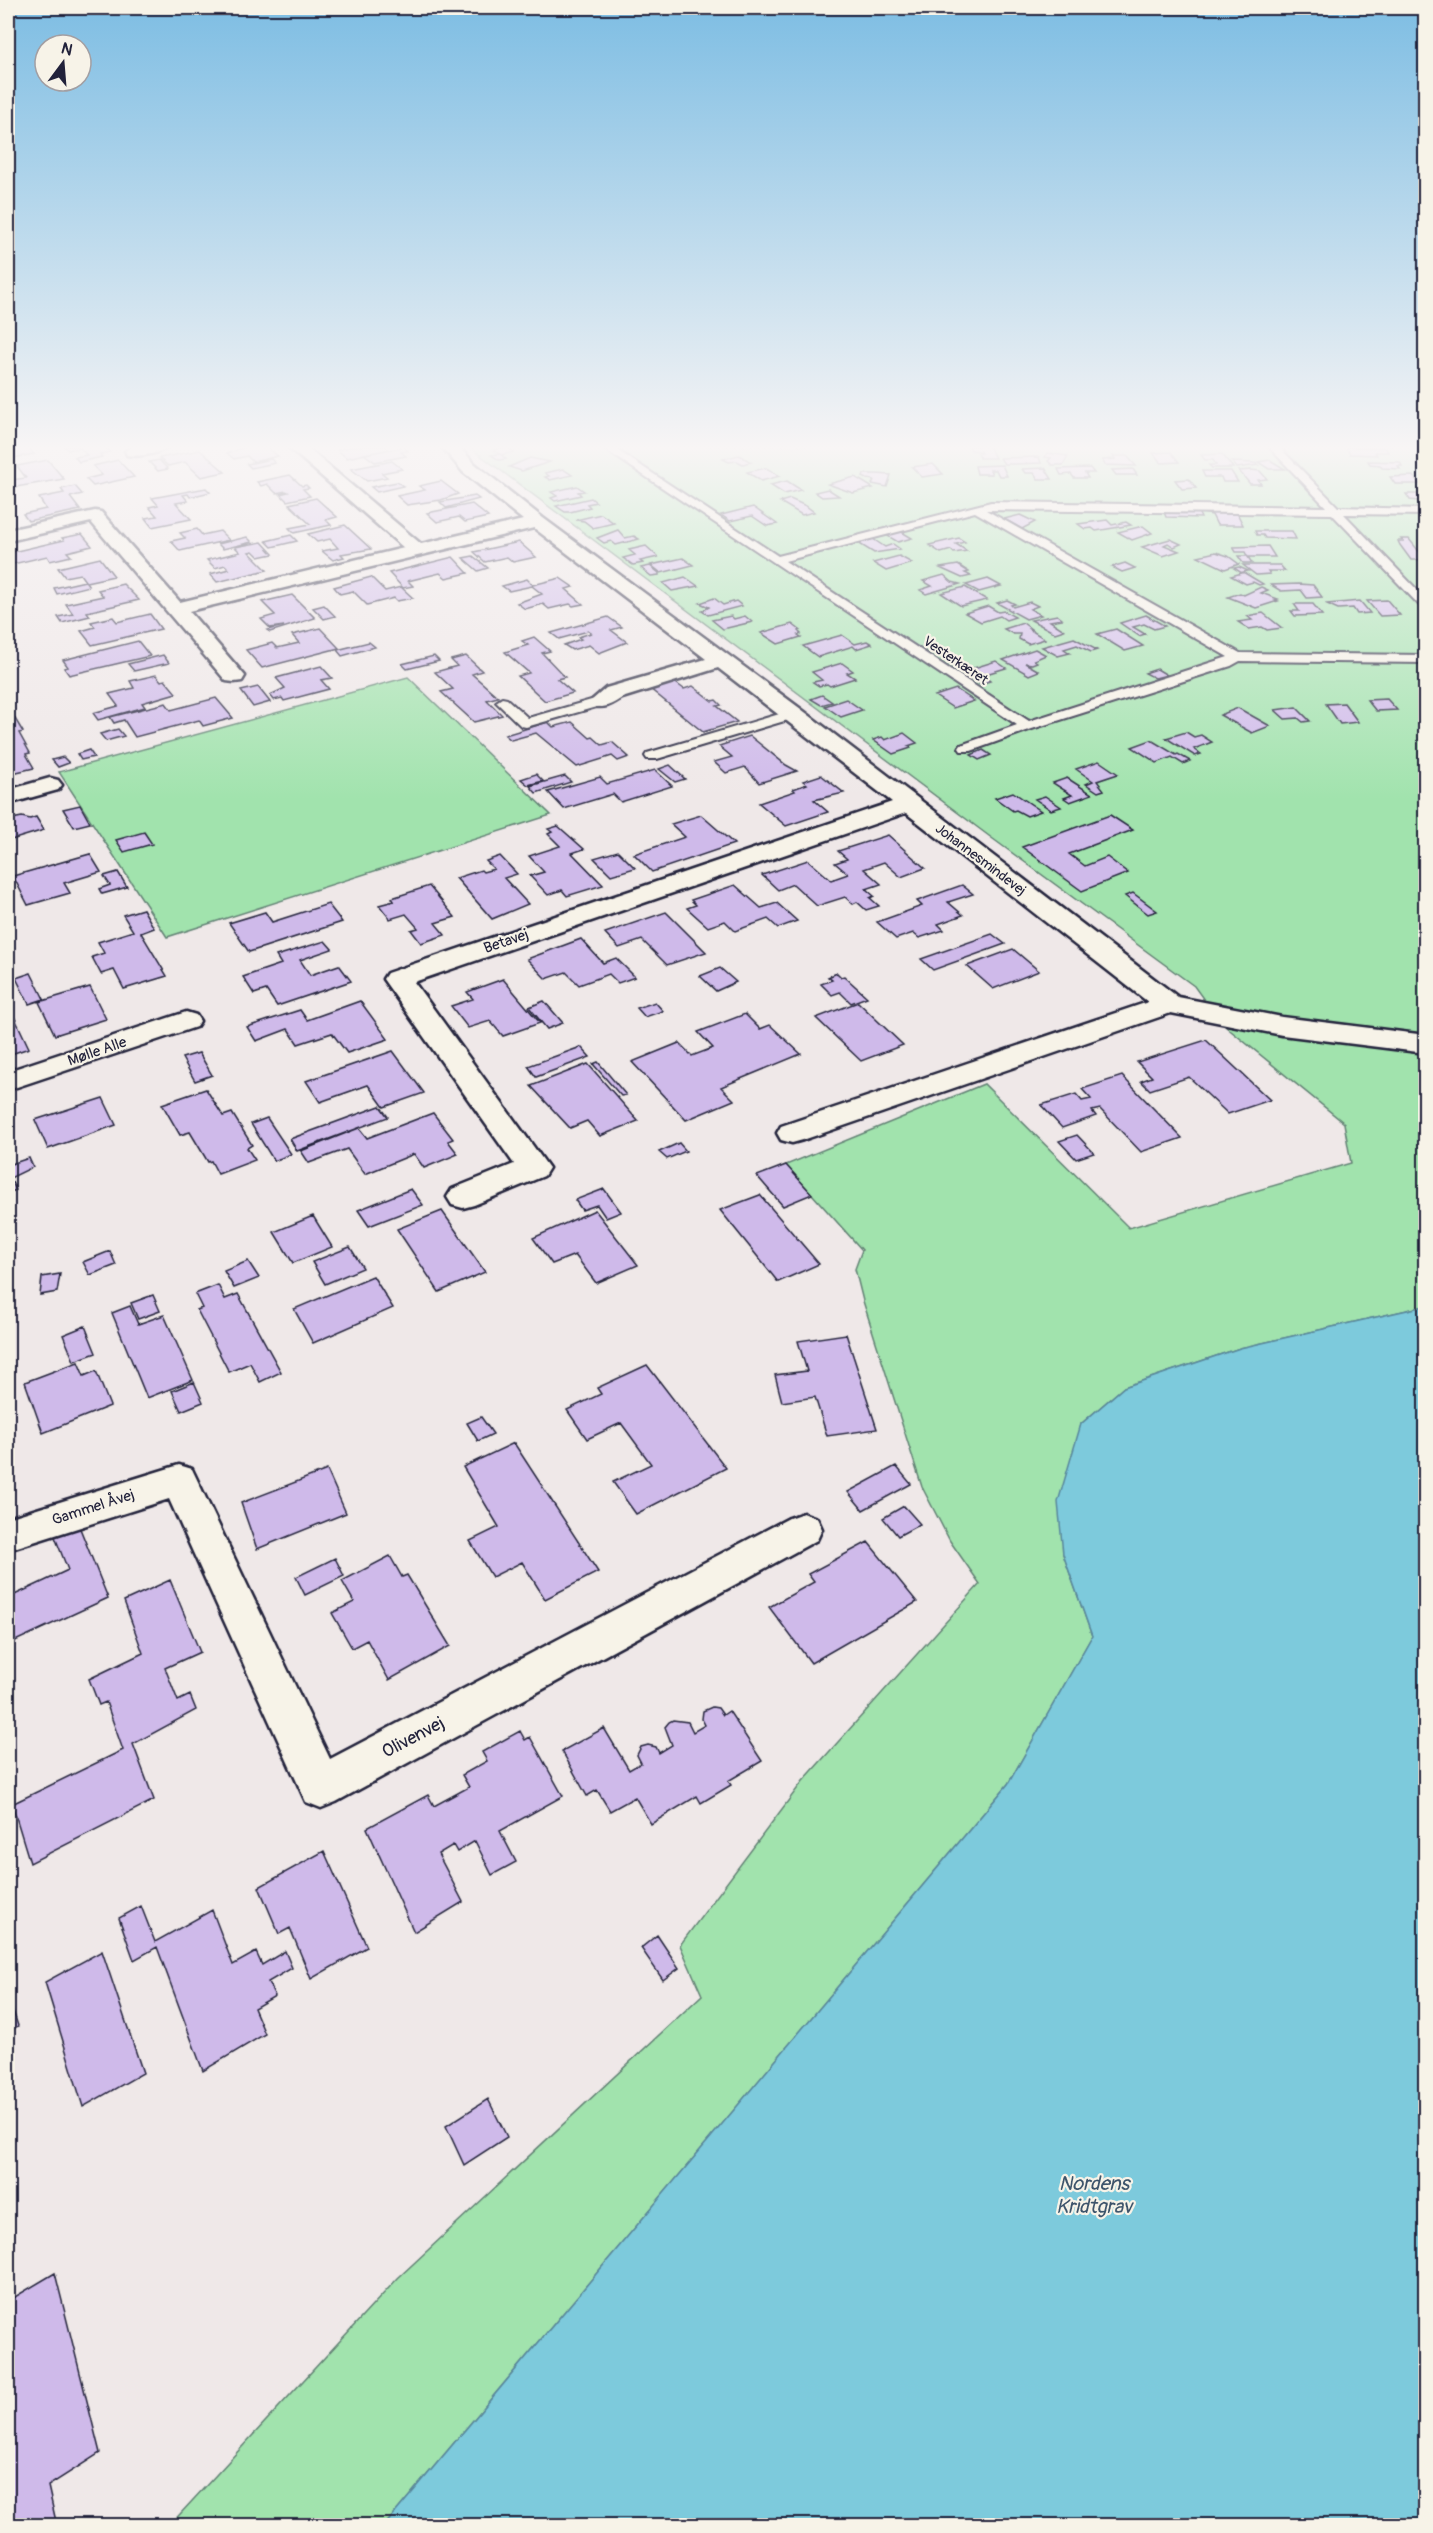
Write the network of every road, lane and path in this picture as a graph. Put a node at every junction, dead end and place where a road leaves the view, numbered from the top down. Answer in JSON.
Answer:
{"nodes":[{"id":1,"x":136,"y":564,"type":"edge"},
{"id":2,"x":359,"y":564,"type":"edge"},
{"id":3,"x":593,"y":564,"type":"edge"},
{"id":4,"x":786,"y":564,"type":"edge"},
{"id":5,"x":1074,"y":564,"type":"edge"},
{"id":6,"x":1386,"y":564,"type":"edge"},
{"id":7,"x":1425,"y":606,"type":"edge"},
{"id":8,"x":174,"y":609,"type":"junction"},
{"id":9,"x":1238,"y":657,"type":"junction"},
{"id":10,"x":1425,"y":659,"type":"edge"},
{"id":11,"x":720,"y":661,"type":"junction"},
{"id":12,"x":234,"y":676,"type":"dead end"},
{"id":13,"x":602,"y":701,"type":"joint"},
{"id":14,"x":502,"y":702,"type":"dead end"},
{"id":15,"x":793,"y":714,"type":"junction"},
{"id":16,"x":1027,"y":726,"type":"junction"},
{"id":17,"x":966,"y":748,"type":"dead end"},
{"id":18,"x":652,"y":756,"type":"dead end"},
{"id":19,"x":50,"y":785,"type":"dead end"},
{"id":20,"x":8,"y":796,"type":"edge"},
{"id":21,"x":909,"y":804,"type":"junction"},
{"id":22,"x":1169,"y":1004,"type":"junction"},
{"id":23,"x":186,"y":1021,"type":"dead end"},
{"id":24,"x":1425,"y":1044,"type":"edge"},
{"id":25,"x":8,"y":1081,"type":"edge"},
{"id":26,"x":792,"y":1133,"type":"dead end"},
{"id":27,"x":463,"y":1197,"type":"dead end"},
{"id":28,"x":179,"y":1480,"type":"joint"},
{"id":29,"x":803,"y":1529,"type":"dead end"},
{"id":30,"x":8,"y":1534,"type":"edge"}],
"edges":[{"from":1,"to":8,"type":"street"},
{"from":2,"to":8,"type":"street"},
{"from":3,"to":11,"type":"street","name":"Johannesmindevej"},
{"from":4,"to":16,"type":"lane","name":"Vesterkæret"},
{"from":5,"to":9,"type":"lane"},
{"from":6,"to":7,"type":"lane"},
{"from":8,"to":12,"type":"street"},
{"from":9,"to":10,"type":"lane"},
{"from":9,"to":16,"type":"lane"},
{"from":11,"to":13,"type":"street"},
{"from":11,"to":15,"type":"street","name":"Johannesmindevej"},
{"from":13,"to":14,"type":"lane"},
{"from":15,"to":18,"type":"lane"},
{"from":15,"to":21,"type":"street","name":"Johannesmindevej"},
{"from":16,"to":17,"type":"lane"},
{"from":19,"to":20,"type":"street"},
{"from":21,"to":22,"type":"street","name":"Johannesmindevej"},
{"from":21,"to":27,"type":"street","name":"Betavej"},
{"from":22,"to":24,"type":"street","name":"Johannesmindevej"},
{"from":22,"to":26,"type":"street","name":"Johannesmindevej"},
{"from":23,"to":25,"type":"street","name":"Mølle Alle"},
{"from":28,"to":29,"type":"street","name":"Olivenvej"},
{"from":28,"to":30,"type":"street","name":"Gammel Åvej"}]}
